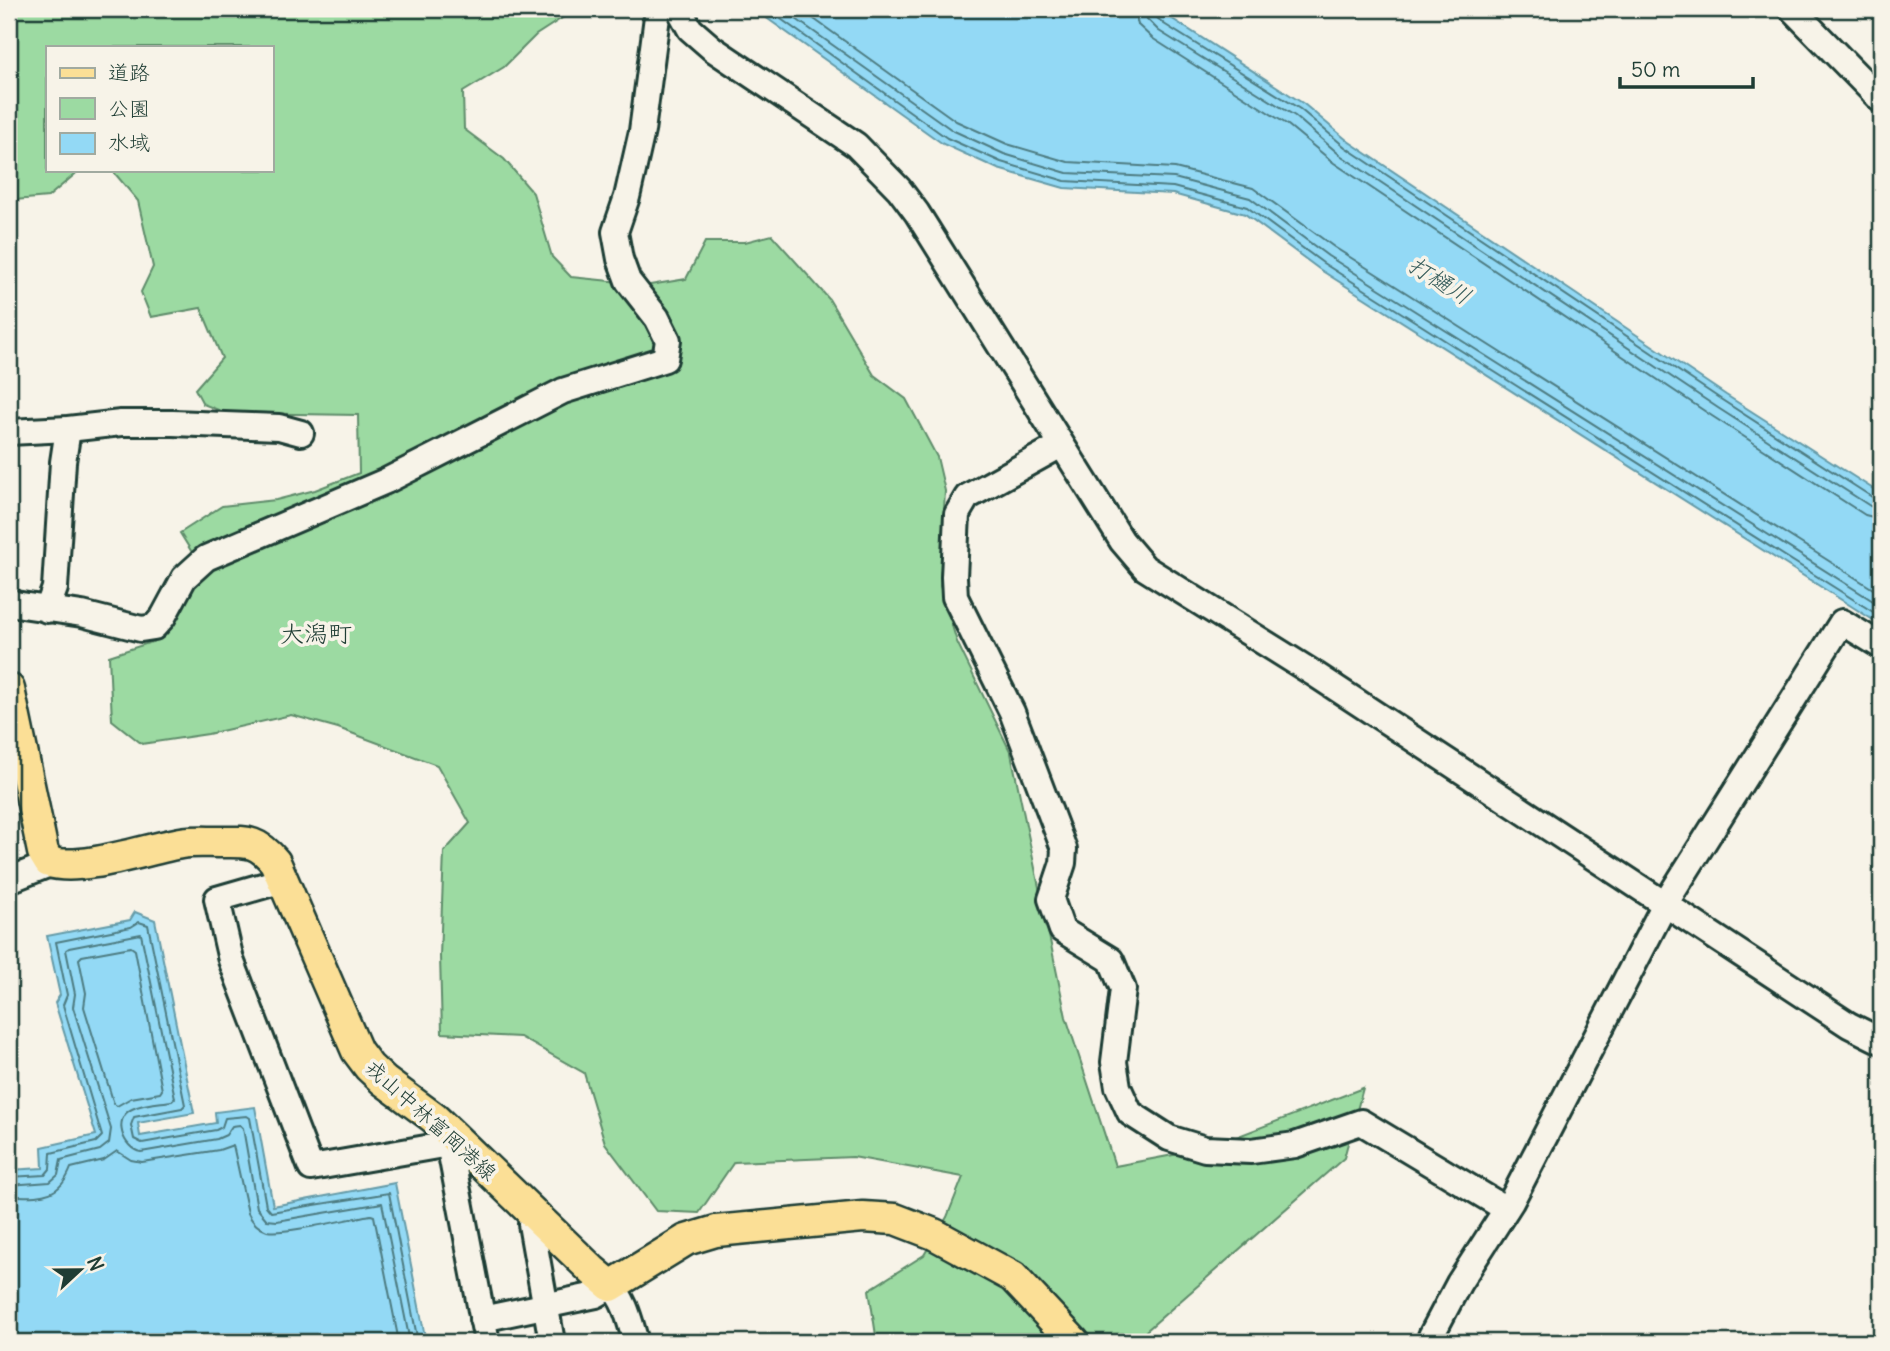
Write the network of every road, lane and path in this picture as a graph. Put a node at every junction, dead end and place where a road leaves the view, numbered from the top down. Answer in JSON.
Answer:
{"nodes":[{"id":1,"x":658,"y":9,"type":"edge"},
{"id":2,"x":679,"y":9,"type":"edge"},
{"id":3,"x":1793,"y":9,"type":"edge"},
{"id":4,"x":1881,"y":100,"type":"edge"},
{"id":5,"x":68,"y":429,"type":"junction"},
{"id":6,"x":9,"y":432,"type":"edge"},
{"id":7,"x":301,"y":433,"type":"dead end"},
{"id":8,"x":1061,"y":446,"type":"junction"},
{"id":9,"x":9,"y":601,"type":"edge"},
{"id":10,"x":47,"y":610,"type":"junction"},
{"id":11,"x":1881,"y":646,"type":"edge"},
{"id":12,"x":9,"y":689,"type":"edge"},
{"id":13,"x":49,"y":862,"type":"junction"},
{"id":14,"x":9,"y":880,"type":"edge"},
{"id":15,"x":283,"y":880,"type":"junction"},
{"id":16,"x":1665,"y":904,"type":"junction"},
{"id":17,"x":1881,"y":1041,"type":"edge"},
{"id":18,"x":452,"y":1140,"type":"junction"},
{"id":19,"x":1506,"y":1209,"type":"junction"},
{"id":20,"x":536,"y":1215,"type":"junction"},
{"id":21,"x":611,"y":1286,"type":"junction"},
{"id":22,"x":545,"y":1305,"type":"junction"},
{"id":23,"x":484,"y":1331,"type":"edge"},
{"id":24,"x":552,"y":1342,"type":"edge"},
{"id":25,"x":636,"y":1342,"type":"edge"},
{"id":26,"x":1074,"y":1342,"type":"edge"},
{"id":27,"x":1433,"y":1342,"type":"edge"}],
"edges":[{"from":1,"to":10,"type":"street"},
{"from":2,"to":8,"type":"street"},
{"from":3,"to":4,"type":"street"},
{"from":5,"to":6,"type":"street"},
{"from":5,"to":7,"type":"street"},
{"from":5,"to":10,"type":"street"},
{"from":8,"to":16,"type":"street"},
{"from":8,"to":19,"type":"street"},
{"from":9,"to":10,"type":"street"},
{"from":11,"to":16,"type":"street"},
{"from":12,"to":13,"type":"main road"},
{"from":13,"to":14,"type":"street"},
{"from":13,"to":15,"type":"main road","name":"戎山中林富岡港線"},
{"from":15,"to":18,"type":"main road","name":"戎山中林富岡港線"},
{"from":15,"to":18,"type":"street"},
{"from":16,"to":17,"type":"street"},
{"from":16,"to":19,"type":"street"},
{"from":18,"to":20,"type":"main road","name":"戎山中林富岡港線"},
{"from":18,"to":23,"type":"street"},
{"from":19,"to":27,"type":"street"},
{"from":20,"to":21,"type":"main road","name":"戎山中林富岡港線"},
{"from":20,"to":22,"type":"street"},
{"from":21,"to":22,"type":"street"},
{"from":21,"to":25,"type":"street"},
{"from":21,"to":26,"type":"main road"},
{"from":22,"to":23,"type":"street"},
{"from":22,"to":24,"type":"street"}]}
